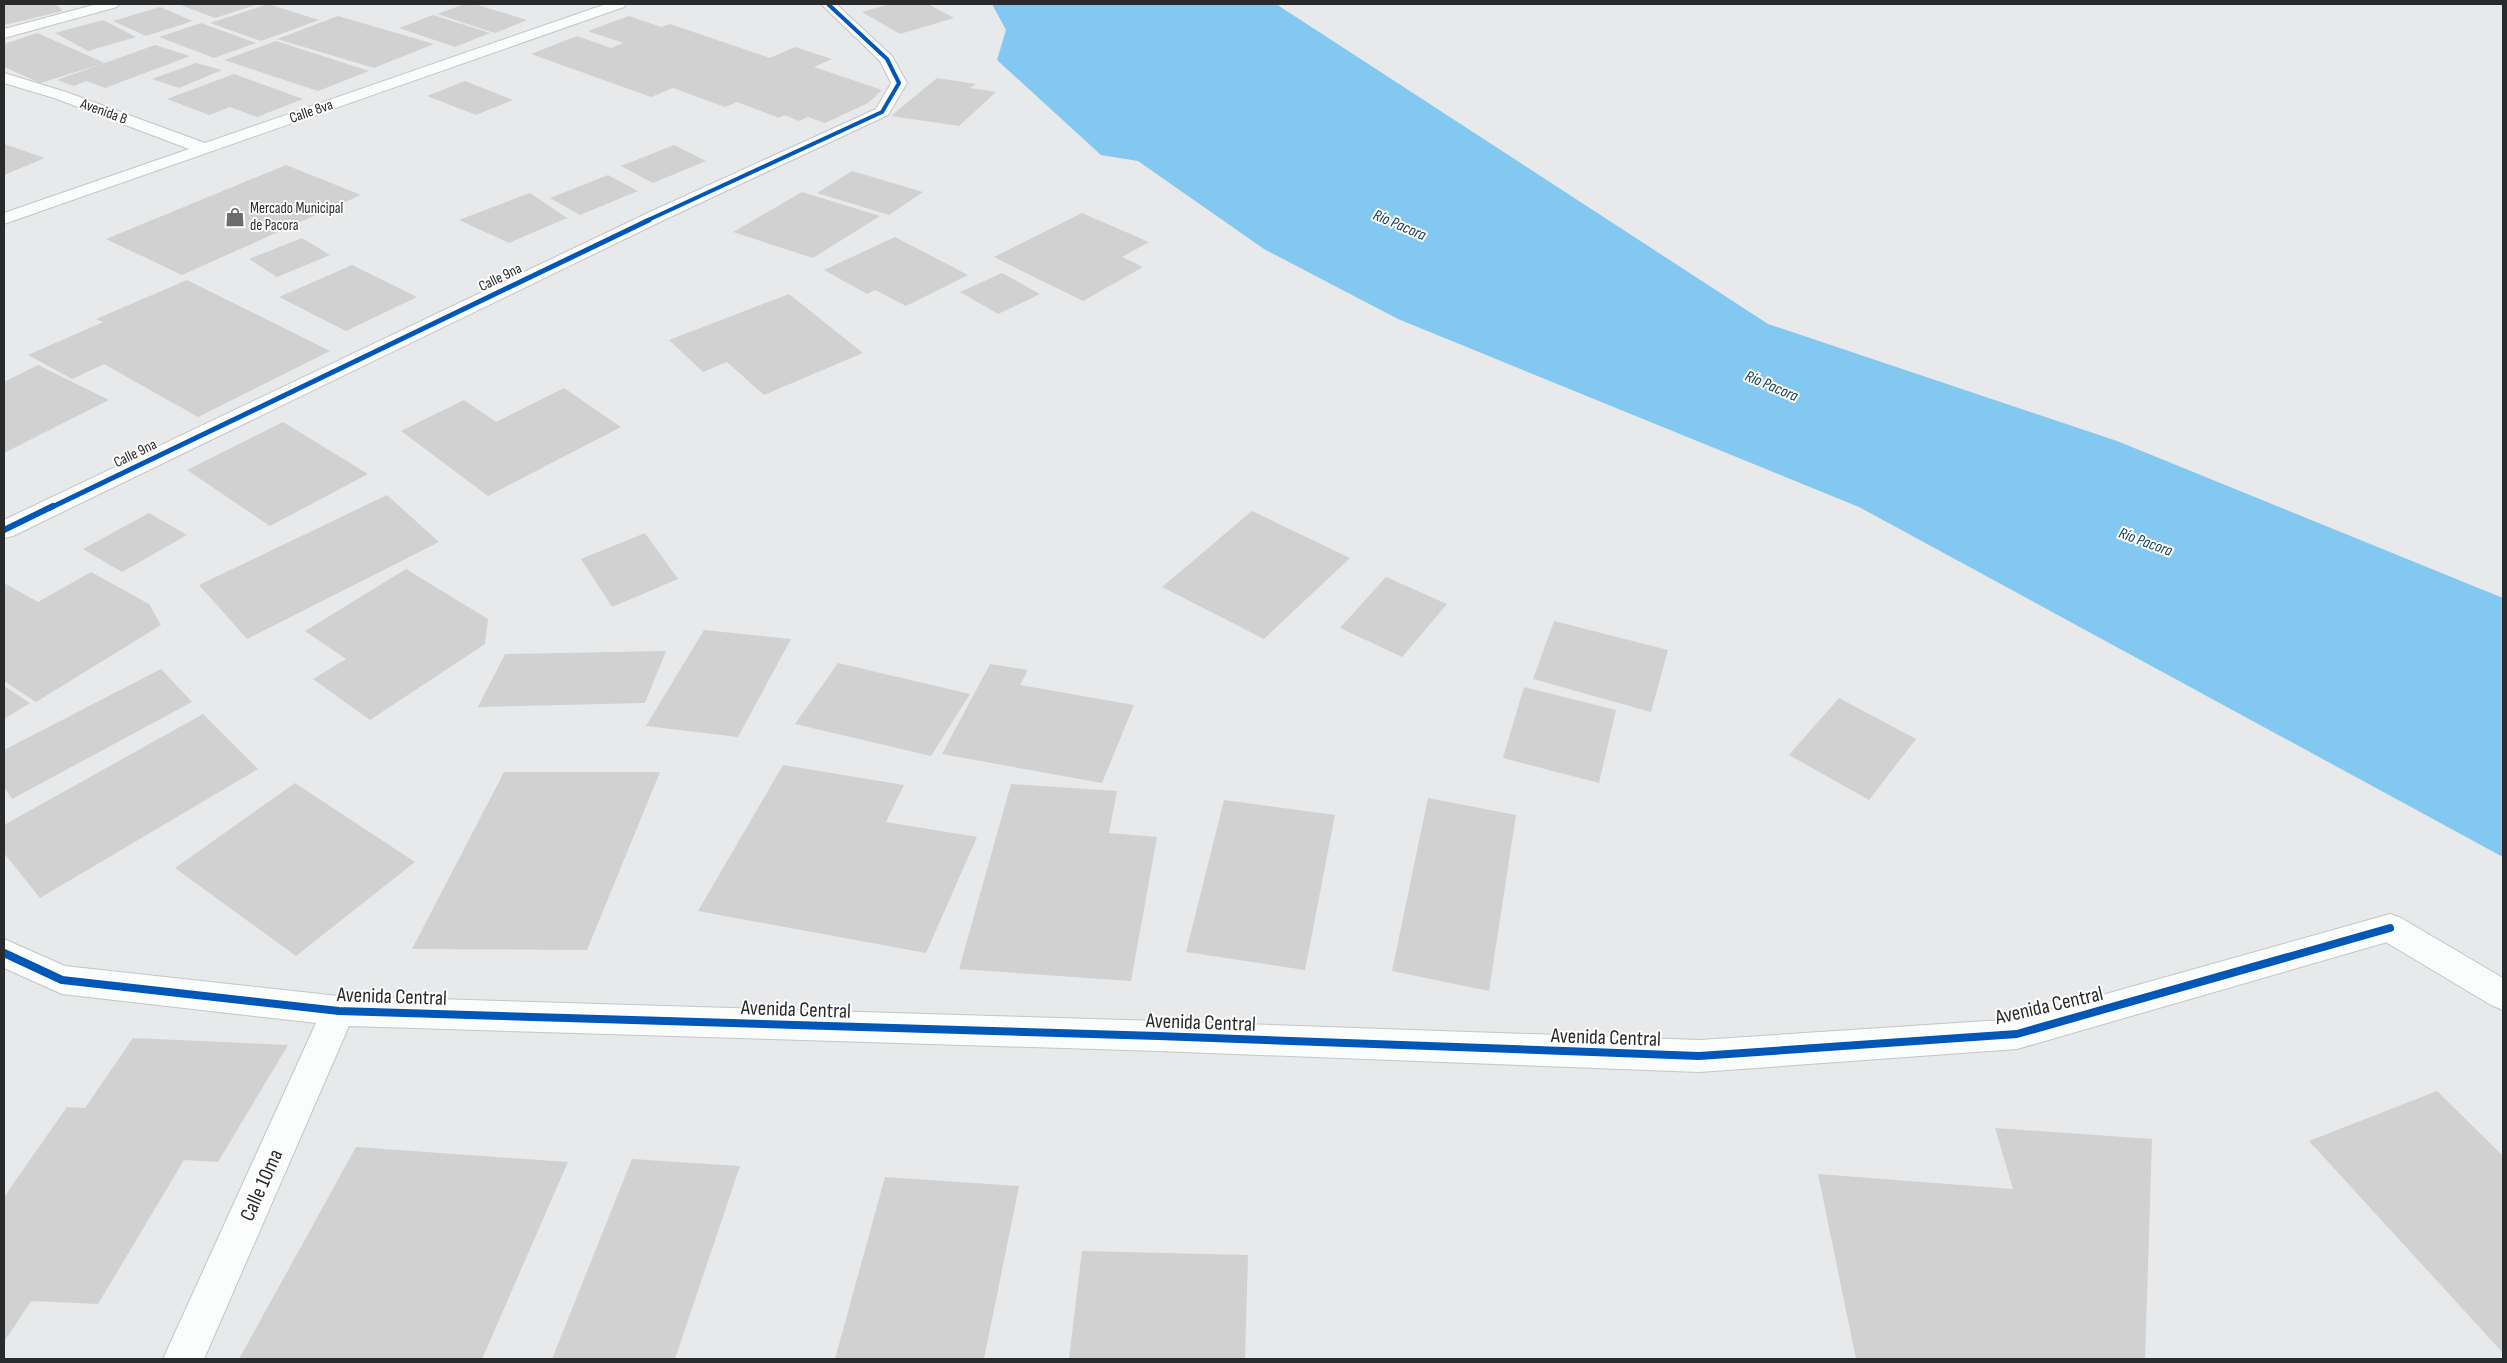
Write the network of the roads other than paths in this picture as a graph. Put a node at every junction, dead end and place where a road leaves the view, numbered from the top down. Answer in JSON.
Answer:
{"nodes":[{"id":1,"x":112,"y":4,"type":"edge"},
{"id":2,"x":619,"y":4,"type":"edge"},
{"id":3,"x":828,"y":4,"type":"edge"},
{"id":4,"x":4,"y":34,"type":"edge"},
{"id":5,"x":4,"y":78,"type":"edge"},
{"id":6,"x":203,"y":148,"type":"junction"},
{"id":7,"x":4,"y":218,"type":"edge"},
{"id":8,"x":4,"y":530,"type":"edge"},
{"id":9,"x":4,"y":953,"type":"edge"},
{"id":10,"x":2503,"y":995,"type":"edge"},
{"id":11,"x":339,"y":1011,"type":"junction"},
{"id":12,"x":183,"y":1359,"type":"edge"}],
"edges":[{"from":1,"to":4,"type":"street"},
{"from":2,"to":6,"type":"street","name":"Calle 8va"},
{"from":3,"to":8,"type":"street","name":"Calle 9na"},
{"from":5,"to":6,"type":"street","name":"Avenida B"},
{"from":6,"to":7,"type":"street","name":"Calle 8va"},
{"from":9,"to":11,"type":"street","name":"Avenida Central"},
{"from":10,"to":11,"type":"street","name":"Avenida Central"},
{"from":11,"to":12,"type":"street","name":"Calle 10ma"}]}
